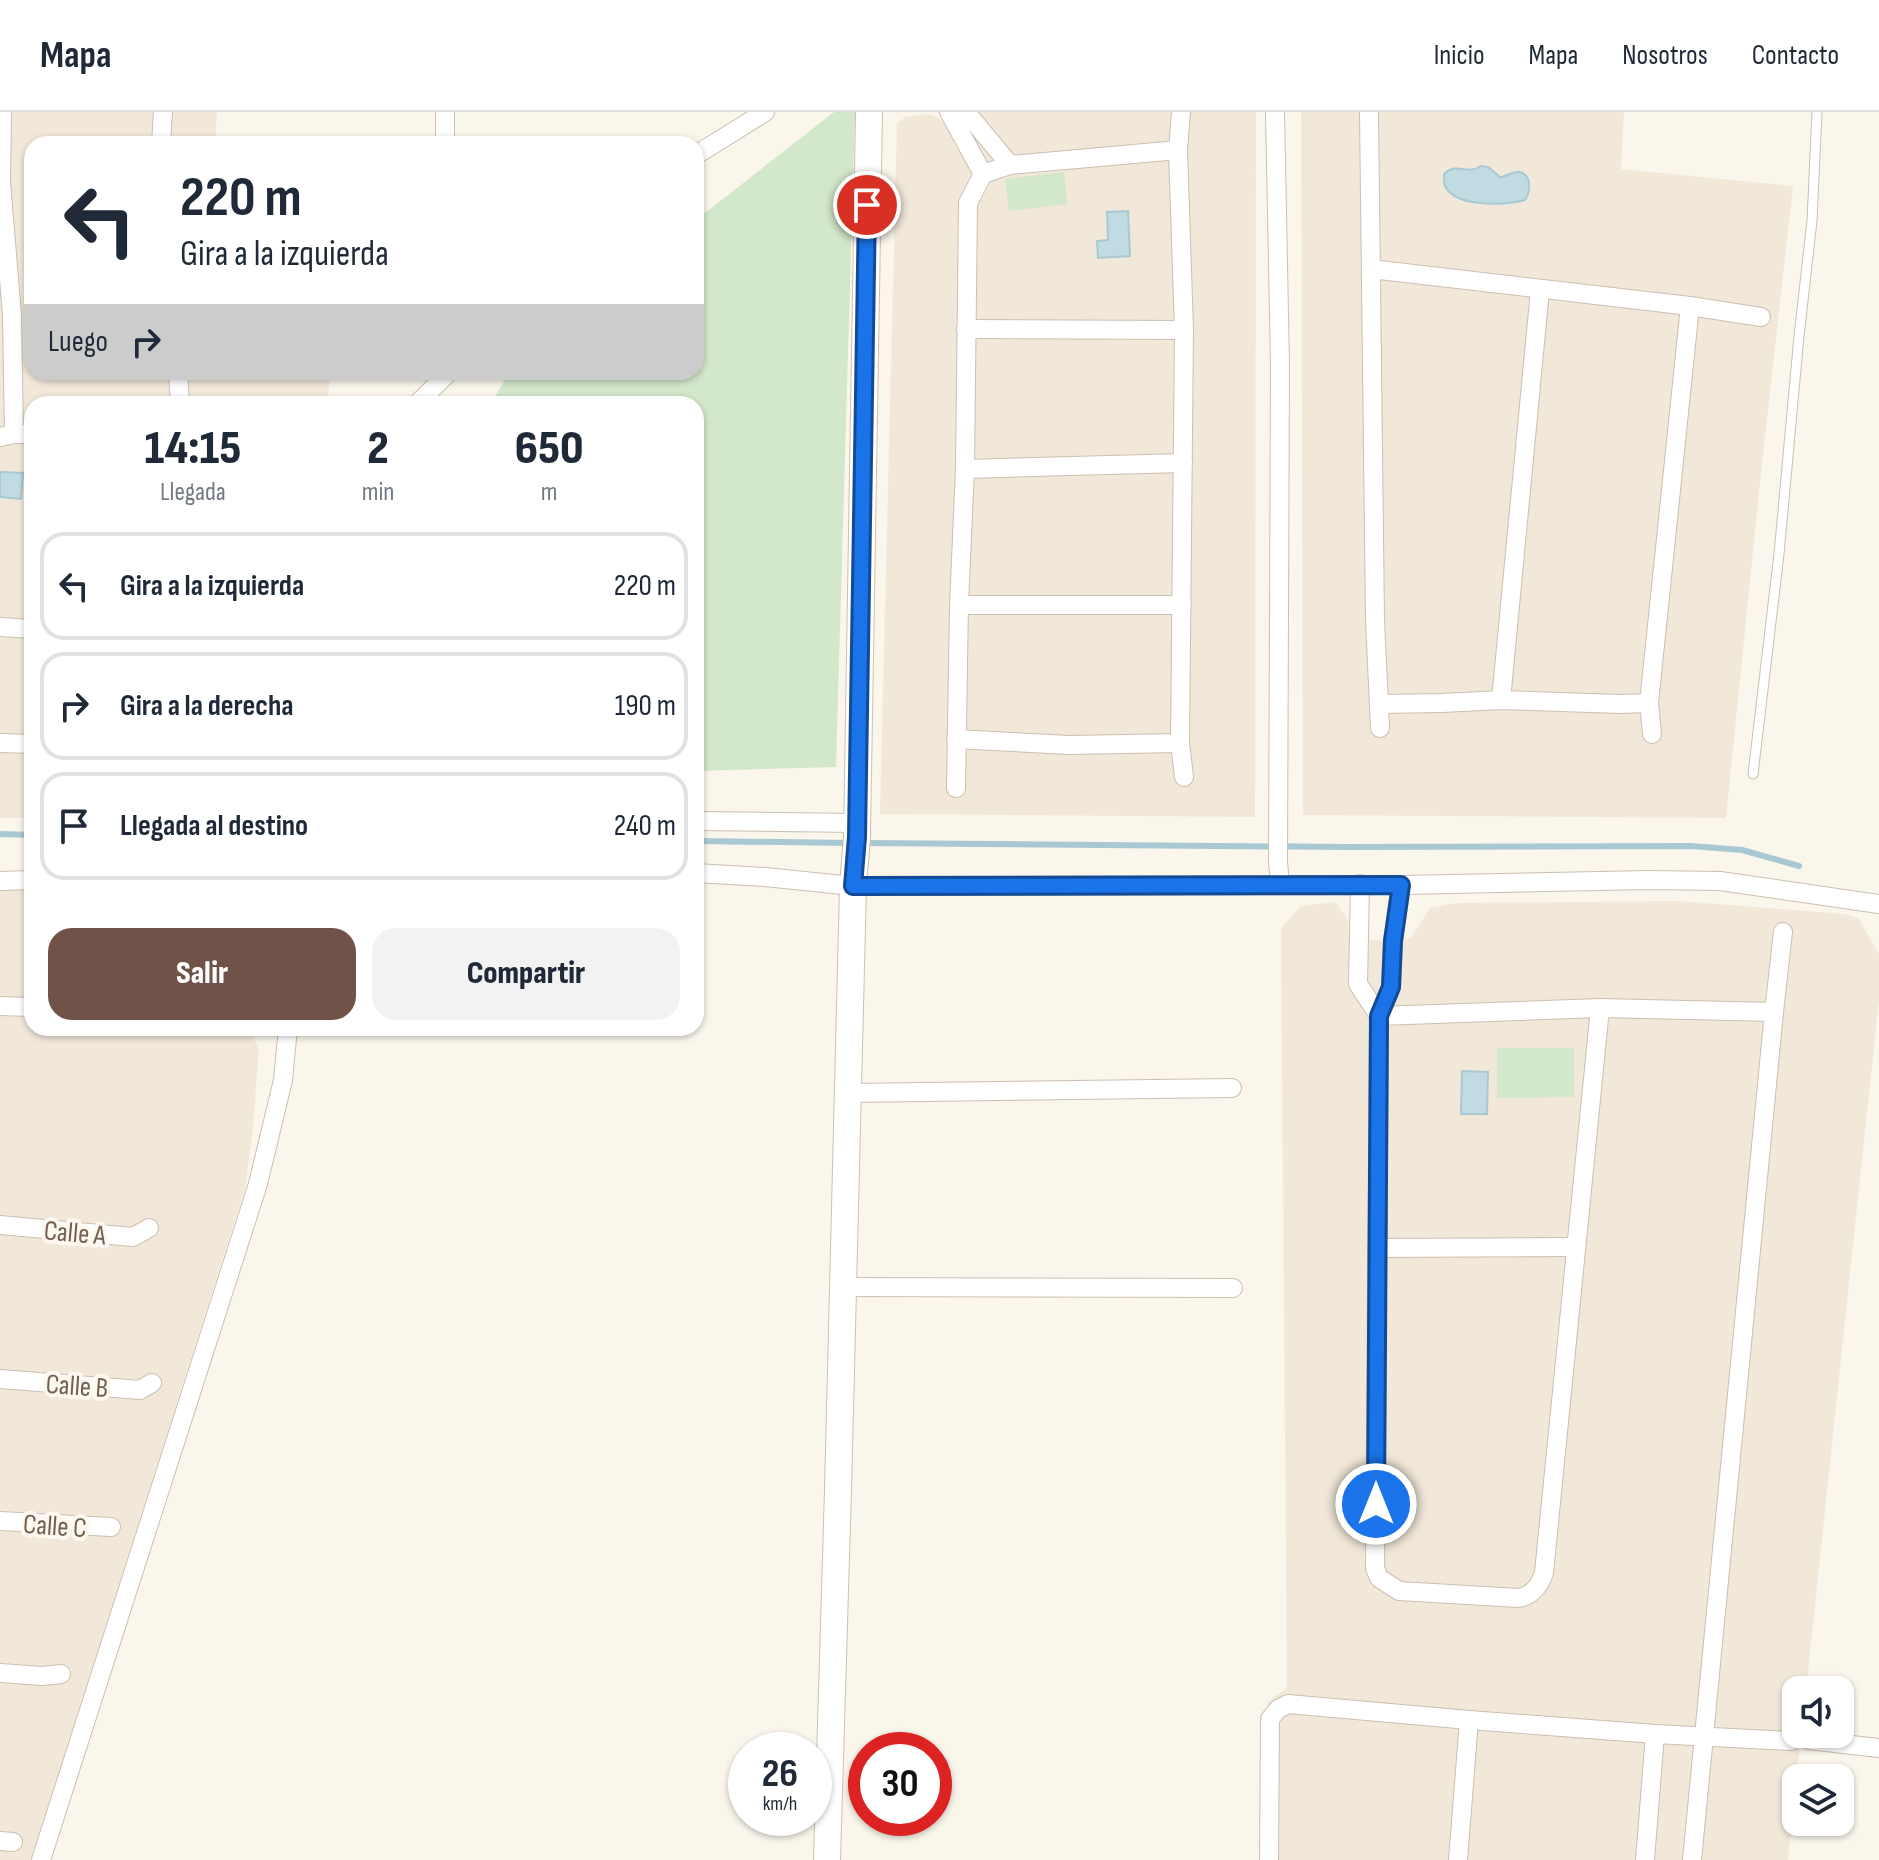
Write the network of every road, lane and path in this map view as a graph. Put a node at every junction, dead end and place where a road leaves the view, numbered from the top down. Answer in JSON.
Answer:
{"nodes":[{"id":1,"x":2,"y":112,"type":"edge"},
{"id":2,"x":163,"y":112,"type":"edge"},
{"id":3,"x":445,"y":112,"type":"edge"},
{"id":4,"x":765,"y":112,"type":"edge"},
{"id":5,"x":869,"y":112,"type":"edge"},
{"id":6,"x":949,"y":112,"type":"edge"},
{"id":7,"x":966,"y":112,"type":"edge"},
{"id":8,"x":1181,"y":112,"type":"edge"},
{"id":9,"x":1275,"y":112,"type":"edge"},
{"id":10,"x":1369,"y":112,"type":"edge"},
{"id":11,"x":1817,"y":112,"type":"edge"},
{"id":12,"x":162,"y":136,"type":"edge"},
{"id":13,"x":445,"y":136,"type":"edge"},
{"id":14,"x":704,"y":150,"type":"edge"},
{"id":15,"x":1178,"y":150,"type":"junction"},
{"id":16,"x":1010,"y":165,"type":"junction"},
{"id":17,"x":983,"y":174,"type":"junction"},
{"id":18,"x":1371,"y":269,"type":"junction"},
{"id":19,"x":1540,"y":290,"type":"junction"},
{"id":20,"x":1690,"y":306,"type":"junction"},
{"id":21,"x":1761,"y":317,"type":"dead end"},
{"id":22,"x":966,"y":329,"type":"junction"},
{"id":23,"x":1184,"y":330,"type":"junction"},
{"id":24,"x":439,"y":380,"type":"edge"},
{"id":25,"x":424,"y":396,"type":"edge"},
{"id":26,"x":15,"y":435,"type":"edge"},
{"id":27,"x":1183,"y":463,"type":"junction"},
{"id":28,"x":965,"y":469,"type":"junction"},
{"id":29,"x":959,"y":605,"type":"junction"},
{"id":30,"x":1182,"y":605,"type":"junction"},
{"id":31,"x":0,"y":627,"type":"edge"},
{"id":32,"x":24,"y":628,"type":"edge"},
{"id":33,"x":1501,"y":700,"type":"junction"},
{"id":34,"x":1649,"y":703,"type":"junction"},
{"id":35,"x":1379,"y":704,"type":"junction"},
{"id":36,"x":1380,"y":728,"type":"dead end"},
{"id":37,"x":1652,"y":734,"type":"dead end"},
{"id":38,"x":956,"y":739,"type":"junction"},
{"id":39,"x":0,"y":743,"type":"edge"},
{"id":40,"x":1180,"y":743,"type":"junction"},
{"id":41,"x":24,"y":744,"type":"edge"},
{"id":42,"x":1753,"y":774,"type":"dead end"},
{"id":43,"x":1184,"y":777,"type":"dead end"},
{"id":44,"x":956,"y":788,"type":"dead end"},
{"id":45,"x":704,"y":823,"type":"edge"},
{"id":46,"x":856,"y":852,"type":"junction"},
{"id":47,"x":704,"y":873,"type":"edge"},
{"id":48,"x":24,"y":880,"type":"edge"},
{"id":49,"x":0,"y":881,"type":"edge"},
{"id":50,"x":1280,"y":884,"type":"junction"},
{"id":51,"x":1360,"y":884,"type":"junction"},
{"id":52,"x":1401,"y":885,"type":"junction"},
{"id":53,"x":1879,"y":904,"type":"edge"},
{"id":54,"x":1783,"y":932,"type":"dead end"},
{"id":55,"x":0,"y":1006,"type":"edge"},
{"id":56,"x":24,"y":1007,"type":"edge"},
{"id":57,"x":1600,"y":1008,"type":"junction"},
{"id":58,"x":1774,"y":1012,"type":"junction"},
{"id":59,"x":1379,"y":1016,"type":"junction"},
{"id":60,"x":287,"y":1036,"type":"edge"},
{"id":61,"x":1232,"y":1088,"type":"dead end"},
{"id":62,"x":848,"y":1093,"type":"junction"},
{"id":63,"x":0,"y":1225,"type":"edge"},
{"id":64,"x":149,"y":1228,"type":"dead end"},
{"id":65,"x":1576,"y":1247,"type":"junction"},
{"id":66,"x":1377,"y":1248,"type":"junction"},
{"id":67,"x":843,"y":1287,"type":"junction"},
{"id":68,"x":1233,"y":1288,"type":"dead end"},
{"id":69,"x":0,"y":1379,"type":"edge"},
{"id":70,"x":152,"y":1383,"type":"dead end"},
{"id":71,"x":0,"y":1521,"type":"edge"},
{"id":72,"x":111,"y":1527,"type":"dead end"},
{"id":73,"x":0,"y":1673,"type":"edge"},
{"id":74,"x":61,"y":1674,"type":"dead end"},
{"id":75,"x":1469,"y":1720,"type":"junction"},
{"id":76,"x":1655,"y":1734,"type":"junction"},
{"id":77,"x":1704,"y":1735,"type":"junction"},
{"id":78,"x":1879,"y":1748,"type":"edge"},
{"id":79,"x":41,"y":1860,"type":"edge"},
{"id":80,"x":827,"y":1860,"type":"edge"},
{"id":81,"x":1269,"y":1860,"type":"edge"},
{"id":82,"x":1458,"y":1860,"type":"edge"},
{"id":83,"x":1645,"y":1860,"type":"edge"},
{"id":84,"x":1692,"y":1860,"type":"edge"}],
"edges":[{"from":1,"to":26,"type":"street"},
{"from":2,"to":12,"type":"street"},
{"from":3,"to":13,"type":"street"},
{"from":4,"to":14,"type":"street"},
{"from":5,"to":46,"type":"street"},
{"from":6,"to":17,"type":"street"},
{"from":7,"to":16,"type":"street"},
{"from":8,"to":15,"type":"street"},
{"from":9,"to":50,"type":"street"},
{"from":10,"to":18,"type":"street"},
{"from":11,"to":42,"type":"lane"},
{"from":15,"to":16,"type":"street"},
{"from":15,"to":23,"type":"street"},
{"from":16,"to":17,"type":"street"},
{"from":17,"to":22,"type":"street"},
{"from":18,"to":19,"type":"street"},
{"from":18,"to":35,"type":"street"},
{"from":19,"to":20,"type":"street"},
{"from":19,"to":33,"type":"street"},
{"from":20,"to":21,"type":"street"},
{"from":20,"to":34,"type":"street"},
{"from":22,"to":23,"type":"street"},
{"from":22,"to":28,"type":"street"},
{"from":23,"to":27,"type":"street"},
{"from":24,"to":25,"type":"street"},
{"from":27,"to":28,"type":"street"},
{"from":27,"to":30,"type":"street"},
{"from":28,"to":29,"type":"street"},
{"from":29,"to":30,"type":"street"},
{"from":29,"to":38,"type":"street"},
{"from":30,"to":40,"type":"street"},
{"from":31,"to":32,"type":"street"},
{"from":33,"to":34,"type":"street"},
{"from":33,"to":35,"type":"street"},
{"from":34,"to":37,"type":"street"},
{"from":35,"to":36,"type":"street"},
{"from":38,"to":40,"type":"street"},
{"from":38,"to":44,"type":"street"},
{"from":39,"to":41,"type":"street"},
{"from":40,"to":43,"type":"street"},
{"from":45,"to":46,"type":"street"},
{"from":46,"to":47,"type":"street"},
{"from":46,"to":50,"type":"street"},
{"from":46,"to":62,"type":"street"},
{"from":48,"to":49,"type":"street"},
{"from":50,"to":51,"type":"street"},
{"from":51,"to":52,"type":"street"},
{"from":51,"to":59,"type":"street"},
{"from":52,"to":53,"type":"street"},
{"from":52,"to":59,"type":"street"},
{"from":54,"to":58,"type":"street"},
{"from":55,"to":56,"type":"street"},
{"from":57,"to":58,"type":"street"},
{"from":57,"to":59,"type":"street"},
{"from":57,"to":65,"type":"street"},
{"from":58,"to":77,"type":"street"},
{"from":59,"to":66,"type":"street"},
{"from":60,"to":79,"type":"street"},
{"from":61,"to":62,"type":"street"},
{"from":62,"to":67,"type":"street"},
{"from":63,"to":64,"type":"street","name":"Calle A"},
{"from":65,"to":66,"type":"street"},
{"from":65,"to":66,"type":"street"},
{"from":67,"to":68,"type":"street"},
{"from":67,"to":80,"type":"street"},
{"from":69,"to":70,"type":"street","name":"Calle B"},
{"from":71,"to":72,"type":"street","name":"Calle C"},
{"from":73,"to":74,"type":"street"},
{"from":75,"to":76,"type":"street"},
{"from":75,"to":81,"type":"street"},
{"from":75,"to":82,"type":"street"},
{"from":76,"to":77,"type":"street"},
{"from":76,"to":83,"type":"street"},
{"from":77,"to":78,"type":"street"},
{"from":77,"to":84,"type":"street"}]}
